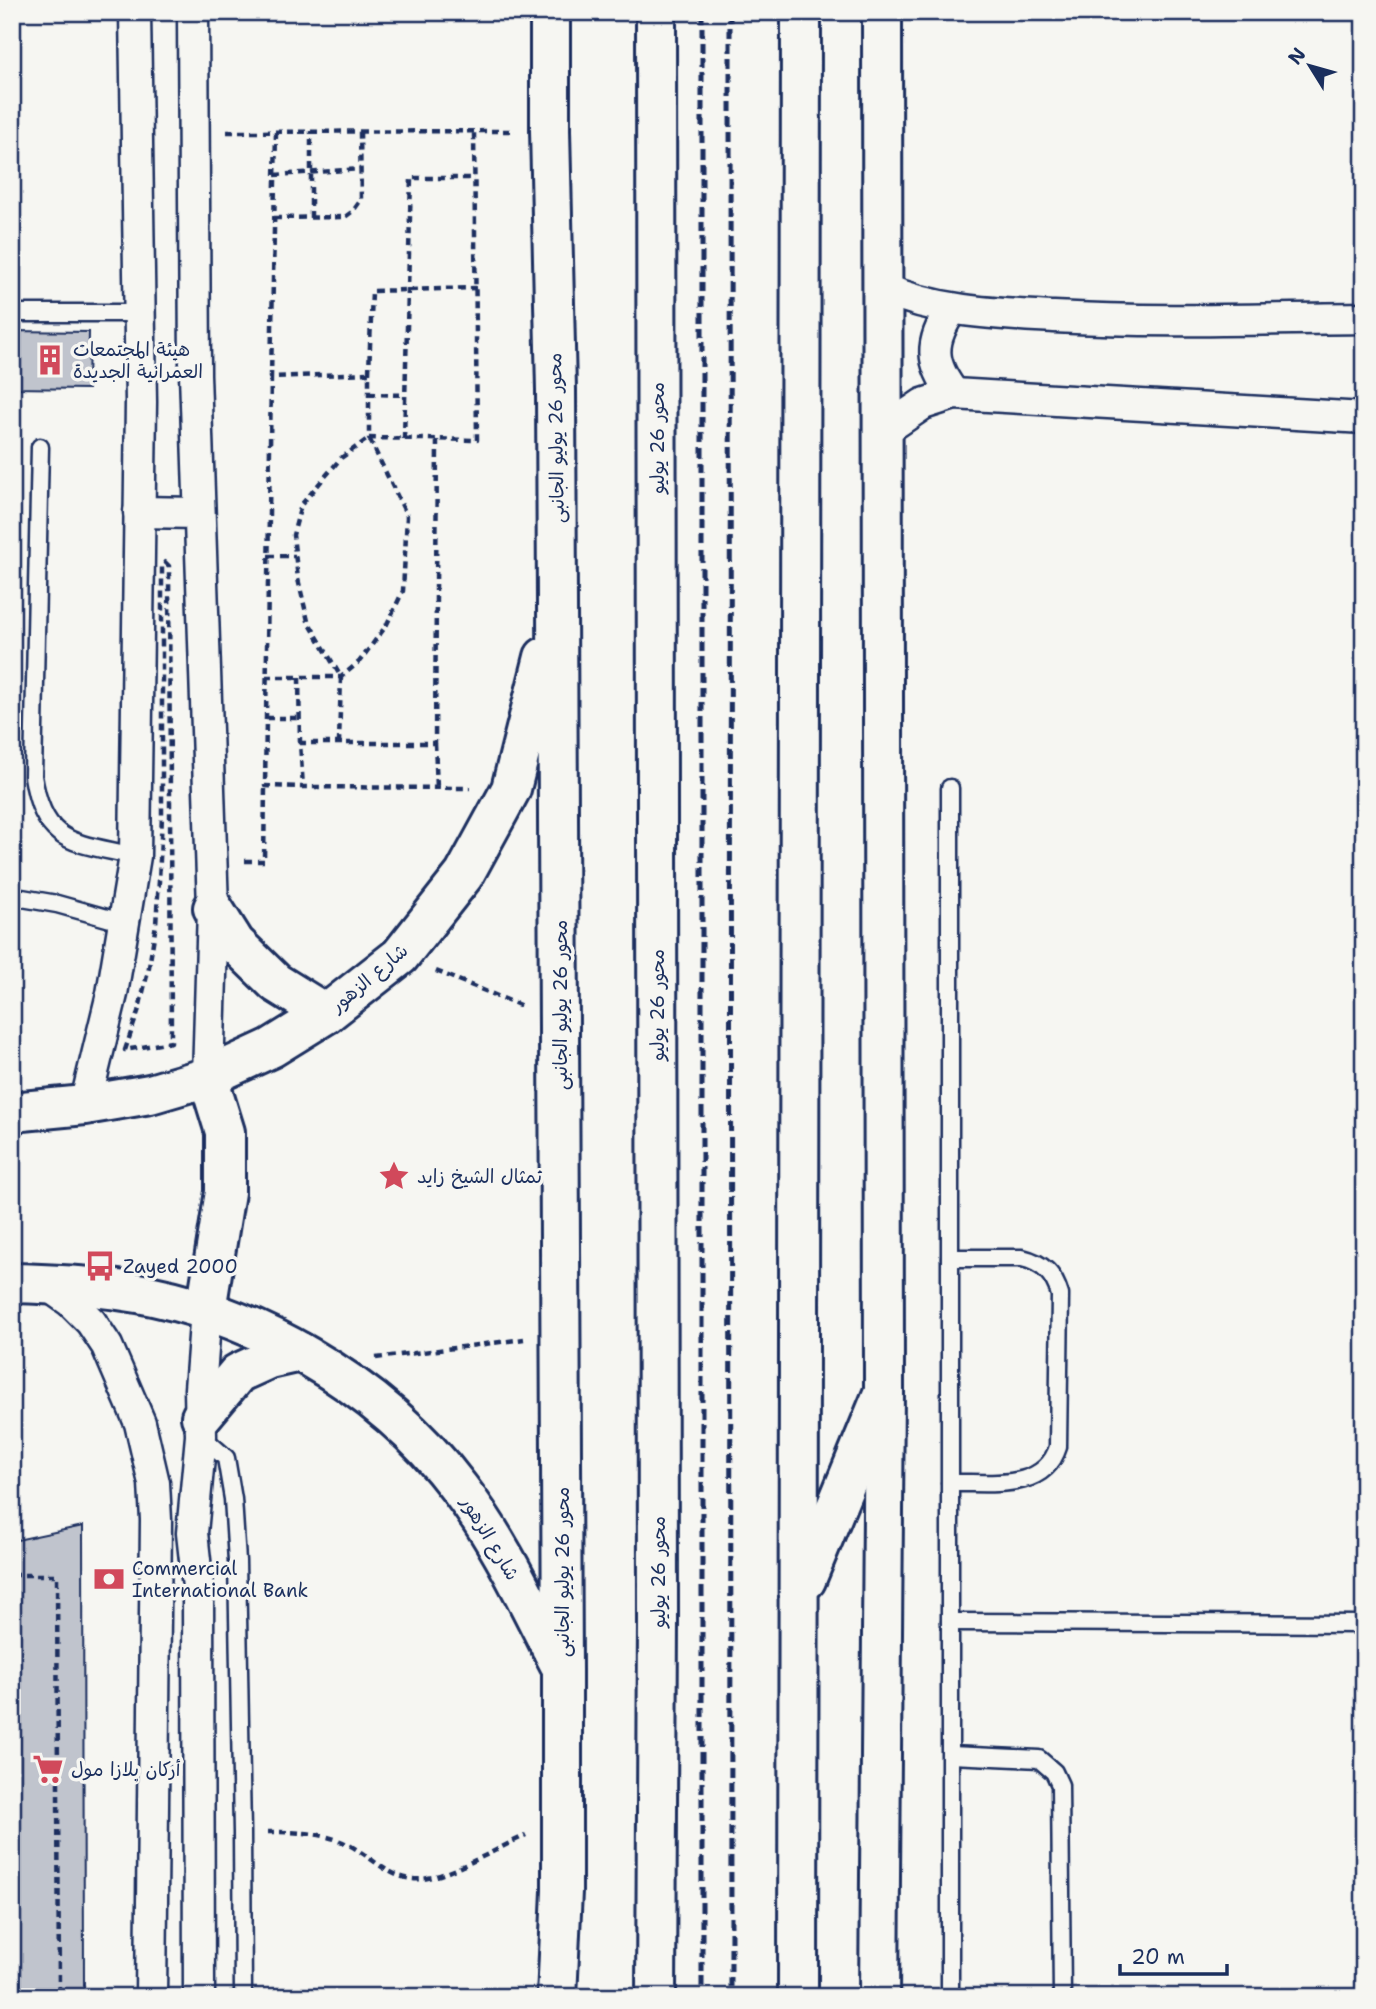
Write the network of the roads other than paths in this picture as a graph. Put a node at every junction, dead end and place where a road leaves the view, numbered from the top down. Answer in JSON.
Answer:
{"nodes":[{"id":1,"x":135,"y":12,"type":"edge"},
{"id":2,"x":193,"y":12,"type":"edge"},
{"id":3,"x":550,"y":12,"type":"edge"},
{"id":4,"x":656,"y":12,"type":"edge"},
{"id":5,"x":801,"y":12,"type":"edge"},
{"id":6,"x":882,"y":12,"type":"edge"},
{"id":7,"x":882,"y":288,"type":"junction"},
{"id":8,"x":952,"y":309,"type":"junction"},
{"id":9,"x":12,"y":313,"type":"edge"},
{"id":10,"x":141,"y":313,"type":"junction"},
{"id":11,"x":1364,"y":318,"type":"edge"},
{"id":12,"x":954,"y":394,"type":"junction"},
{"id":13,"x":1364,"y":418,"type":"edge"},
{"id":14,"x":882,"y":432,"type":"junction"},
{"id":15,"x":40,"y":447,"type":"dead end"},
{"id":16,"x":139,"y":512,"type":"junction"},
{"id":17,"x":199,"y":513,"type":"junction"},
{"id":18,"x":558,"y":603,"type":"junction"},
{"id":19,"x":950,"y":788,"type":"dead end"},
{"id":20,"x":135,"y":856,"type":"junction"},
{"id":21,"x":22,"y":898,"type":"dead end"},
{"id":22,"x":213,"y":908,"type":"junction"},
{"id":23,"x":125,"y":923,"type":"junction"},
{"id":24,"x":326,"y":1014,"type":"junction"},
{"id":25,"x":208,"y":1077,"type":"junction"},
{"id":26,"x":85,"y":1105,"type":"junction"},
{"id":27,"x":12,"y":1112,"type":"edge"},
{"id":28,"x":950,"y":1258,"type":"junction"},
{"id":29,"x":29,"y":1284,"type":"edge"},
{"id":30,"x":206,"y":1310,"type":"junction"},
{"id":31,"x":310,"y":1358,"type":"junction"},
{"id":32,"x":884,"y":1391,"type":"junction"},
{"id":33,"x":201,"y":1427,"type":"junction"},
{"id":34,"x":950,"y":1483,"type":"junction"},
{"id":35,"x":799,"y":1598,"type":"junction"},
{"id":36,"x":950,"y":1622,"type":"junction"},
{"id":37,"x":1364,"y":1624,"type":"edge"},
{"id":38,"x":562,"y":1669,"type":"junction"},
{"id":39,"x":951,"y":1755,"type":"junction"},
{"id":40,"x":151,"y":1997,"type":"edge"},
{"id":41,"x":199,"y":1997,"type":"edge"},
{"id":42,"x":243,"y":1997,"type":"edge"},
{"id":43,"x":557,"y":1997,"type":"edge"},
{"id":44,"x":656,"y":1997,"type":"edge"},
{"id":45,"x":798,"y":1997,"type":"edge"},
{"id":46,"x":879,"y":1997,"type":"edge"},
{"id":47,"x":950,"y":1997,"type":"edge"},
{"id":48,"x":1062,"y":1997,"type":"edge"}],
"edges":[{"from":1,"to":10,"type":"street"},
{"from":2,"to":17,"type":"street"},
{"from":3,"to":18,"type":"main road","name":"محور 26 يوليو الجانبى"},
{"from":4,"to":44,"type":"main road","name":"محور 26 يوليو"},
{"from":5,"to":35,"type":"main road"},
{"from":6,"to":7,"type":"main road"},
{"from":7,"to":8,"type":"street"},
{"from":7,"to":14,"type":"main road"},
{"from":8,"to":11,"type":"street"},
{"from":8,"to":12,"type":"street"},
{"from":9,"to":10,"type":"lane"},
{"from":10,"to":16,"type":"street"},
{"from":12,"to":13,"type":"street"},
{"from":12,"to":14,"type":"street"},
{"from":14,"to":32,"type":"main road"},
{"from":15,"to":20,"type":"lane"},
{"from":16,"to":17,"type":"street"},
{"from":16,"to":20,"type":"street"},
{"from":17,"to":22,"type":"street"},
{"from":18,"to":24,"type":"main road","name":"شارع الزهور"},
{"from":18,"to":38,"type":"main road","name":"محور 26 يوليو الجانبى"},
{"from":19,"to":28,"type":"lane"},
{"from":20,"to":23,"type":"street"},
{"from":21,"to":23,"type":"lane"},
{"from":22,"to":24,"type":"main road"},
{"from":22,"to":25,"type":"street"},
{"from":23,"to":26,"type":"street"},
{"from":24,"to":25,"type":"main road","name":"شارع الزهور"},
{"from":25,"to":26,"type":"main road","name":"شارع الزهور"},
{"from":25,"to":30,"type":"main road"},
{"from":26,"to":27,"type":"main road","name":"شارع الزهور"},
{"from":28,"to":34,"type":"lane"},
{"from":28,"to":34,"type":"lane"},
{"from":29,"to":30,"type":"main road","name":"شارع الزهور"},
{"from":29,"to":40,"type":"street"},
{"from":30,"to":31,"type":"main road","name":"شارع الزهور"},
{"from":30,"to":33,"type":"street"},
{"from":31,"to":33,"type":"main road"},
{"from":31,"to":38,"type":"main road","name":"شارع الزهور"},
{"from":32,"to":35,"type":"main road"},
{"from":32,"to":46,"type":"main road"},
{"from":33,"to":41,"type":"street"},
{"from":33,"to":42,"type":"lane"},
{"from":34,"to":36,"type":"lane"},
{"from":35,"to":45,"type":"main road"},
{"from":36,"to":37,"type":"lane"},
{"from":36,"to":39,"type":"lane"},
{"from":38,"to":43,"type":"main road","name":"محور 26 يوليو الجانبى"},
{"from":39,"to":47,"type":"lane"},
{"from":39,"to":48,"type":"lane"}]}
